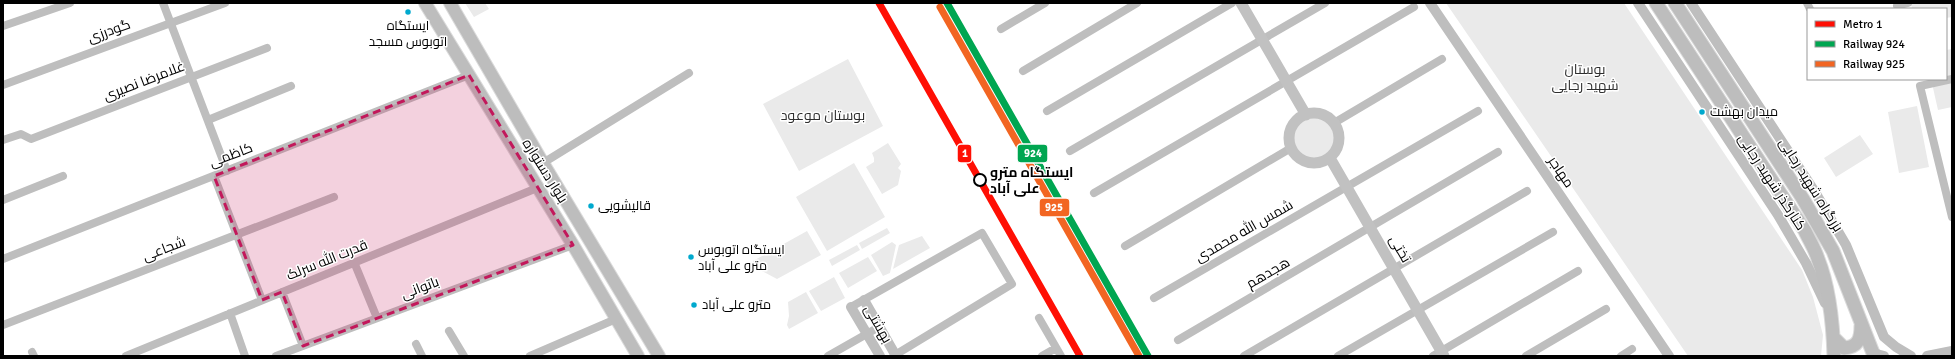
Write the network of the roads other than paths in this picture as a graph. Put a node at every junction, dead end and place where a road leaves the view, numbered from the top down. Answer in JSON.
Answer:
{"nodes":[{"id":1,"x":70,"y":3,"type":"edge"},
{"id":2,"x":164,"y":3,"type":"edge"},
{"id":3,"x":225,"y":3,"type":"edge"},
{"id":4,"x":425,"y":3,"type":"edge"},
{"id":5,"x":450,"y":3,"type":"edge"},
{"id":6,"x":1045,"y":3,"type":"edge"},
{"id":7,"x":1138,"y":3,"type":"edge"},
{"id":8,"x":1232,"y":3,"type":"edge"},
{"id":9,"x":1241,"y":3,"type":"edge"},
{"id":10,"x":1325,"y":3,"type":"edge"},
{"id":11,"x":1430,"y":3,"type":"edge"},
{"id":12,"x":1638,"y":3,"type":"edge"},
{"id":13,"x":1656,"y":3,"type":"edge"},
{"id":14,"x":1675,"y":3,"type":"edge"},
{"id":15,"x":1691,"y":3,"type":"edge"},
{"id":16,"x":1908,"y":3,"type":"edge"},
{"id":17,"x":1897,"y":6,"type":"dead end"},
{"id":18,"x":1414,"y":7,"type":"dead end"},
{"id":19,"x":171,"y":22,"type":"junction"},
{"id":20,"x":3,"y":26,"type":"edge"},
{"id":21,"x":1001,"y":29,"type":"dead end"},
{"id":22,"x":1262,"y":39,"type":"junction"},
{"id":23,"x":267,"y":48,"type":"dead end"},
{"id":24,"x":1442,"y":59,"type":"dead end"},
{"id":25,"x":1023,"y":71,"type":"dead end"},
{"id":26,"x":689,"y":73,"type":"dead end"},
{"id":27,"x":470,"y":76,"type":"junction"},
{"id":28,"x":192,"y":77,"type":"junction"},
{"id":29,"x":1952,"y":79,"type":"edge"},
{"id":30,"x":1286,"y":80,"type":"junction"},
{"id":31,"x":3,"y":85,"type":"edge"},
{"id":32,"x":291,"y":86,"type":"dead end"},
{"id":33,"x":1047,"y":111,"type":"dead end"},
{"id":34,"x":1478,"y":111,"type":"dead end"},
{"id":35,"x":1306,"y":115,"type":"junction"},
{"id":36,"x":208,"y":120,"type":"junction"},
{"id":37,"x":1334,"y":123,"type":"junction"},
{"id":38,"x":3,"y":140,"type":"edge"},
{"id":39,"x":1291,"y":148,"type":"junction"},
{"id":40,"x":1070,"y":151,"type":"dead end"},
{"id":41,"x":1498,"y":152,"type":"dead end"},
{"id":42,"x":1330,"y":158,"type":"junction"},
{"id":43,"x":543,"y":163,"type":"junction"},
{"id":44,"x":227,"y":171,"type":"junction"},
{"id":45,"x":63,"y":176,"type":"dead end"},
{"id":46,"x":214,"y":176,"type":"junction"},
{"id":47,"x":1347,"y":186,"type":"junction"},
{"id":48,"x":537,"y":188,"type":"junction"},
{"id":49,"x":1527,"y":191,"type":"dead end"},
{"id":50,"x":1094,"y":193,"type":"dead end"},
{"id":51,"x":334,"y":197,"type":"dead end"},
{"id":52,"x":3,"y":200,"type":"edge"},
{"id":53,"x":1952,"y":217,"type":"edge"},
{"id":54,"x":1370,"y":228,"type":"junction"},
{"id":55,"x":1554,"y":232,"type":"dead end"},
{"id":56,"x":236,"y":235,"type":"junction"},
{"id":57,"x":573,"y":245,"type":"junction"},
{"id":58,"x":1125,"y":246,"type":"dead end"},
{"id":59,"x":3,"y":259,"type":"edge"},
{"id":60,"x":354,"y":262,"type":"junction"},
{"id":61,"x":1394,"y":268,"type":"junction"},
{"id":62,"x":1578,"y":271,"type":"dead end"},
{"id":63,"x":282,"y":292,"type":"junction"},
{"id":64,"x":1154,"y":298,"type":"dead end"},
{"id":65,"x":262,"y":300,"type":"junction"},
{"id":66,"x":864,"y":300,"type":"junction"},
{"id":67,"x":851,"y":307,"type":"joint"},
{"id":68,"x":1606,"y":309,"type":"dead end"},
{"id":69,"x":1418,"y":310,"type":"junction"},
{"id":70,"x":230,"y":314,"type":"junction"},
{"id":71,"x":377,"y":318,"type":"junction"},
{"id":72,"x":1040,"y":318,"type":"dead end"},
{"id":73,"x":616,"y":319,"type":"junction"},
{"id":74,"x":1831,"y":322,"type":"junction"},
{"id":75,"x":1861,"y":323,"type":"junction"},
{"id":76,"x":3,"y":325,"type":"edge"},
{"id":77,"x":879,"y":327,"type":"junction"},
{"id":78,"x":450,"y":331,"type":"dead end"},
{"id":79,"x":867,"y":334,"type":"junction"},
{"id":80,"x":1834,"y":338,"type":"junction"},
{"id":81,"x":1178,"y":340,"type":"dead end"},
{"id":82,"x":416,"y":344,"type":"dead end"},
{"id":83,"x":303,"y":346,"type":"junction"},
{"id":84,"x":1056,"y":348,"type":"junction"},
{"id":85,"x":1632,"y":349,"type":"dead end"},
{"id":86,"x":1946,"y":353,"type":"edge"},
{"id":87,"x":1439,"y":354,"type":"edge"},
{"id":88,"x":1877,"y":355,"type":"edge"},
{"id":89,"x":126,"y":356,"type":"edge"},
{"id":90,"x":245,"y":356,"type":"edge"},
{"id":91,"x":276,"y":356,"type":"edge"},
{"id":92,"x":422,"y":356,"type":"edge"},
{"id":93,"x":464,"y":356,"type":"edge"},
{"id":94,"x":530,"y":356,"type":"edge"},
{"id":95,"x":638,"y":356,"type":"edge"},
{"id":96,"x":659,"y":356,"type":"edge"},
{"id":97,"x":828,"y":356,"type":"edge"},
{"id":98,"x":880,"y":356,"type":"edge"},
{"id":99,"x":896,"y":356,"type":"edge"},
{"id":100,"x":1042,"y":356,"type":"edge"},
{"id":101,"x":1061,"y":356,"type":"edge"},
{"id":102,"x":1244,"y":356,"type":"edge"},
{"id":103,"x":1338,"y":356,"type":"edge"},
{"id":104,"x":1526,"y":356,"type":"edge"},
{"id":105,"x":1620,"y":356,"type":"edge"},
{"id":106,"x":1669,"y":356,"type":"edge"},
{"id":107,"x":1834,"y":356,"type":"edge"},
{"id":108,"x":1844,"y":356,"type":"edge"},
{"id":109,"x":1912,"y":356,"type":"edge"},
{"id":110,"x":1927,"y":356,"type":"edge"}],
"edges":[{"from":1,"to":20,"type":"street"},
{"from":2,"to":19,"type":"street"},
{"from":3,"to":19,"type":"street","name":"گودرزی"},
{"from":4,"to":27,"type":"main road","name":"بلوار دستواره"},
{"from":5,"to":43,"type":"main road","name":"بلوار دستواره"},
{"from":6,"to":21,"type":"street"},
{"from":7,"to":25,"type":"street"},
{"from":8,"to":33,"type":"street"},
{"from":9,"to":22,"type":"main road"},
{"from":10,"to":22,"type":"street"},
{"from":11,"to":106,"type":"street","name":"مهاجر"},
{"from":12,"to":74,"type":"street","name":"کنارگذر شهید رجایی"},
{"from":13,"to":74,"type":"highway","name":"بزرگراه شهید رجایی"},
{"from":14,"to":75,"type":"highway","name":"بزرگراه شهید رجایی"},
{"from":15,"to":109,"type":"street"},
{"from":16,"to":17,"type":"street"},
{"from":18,"to":30,"type":"street"},
{"from":19,"to":28,"type":"street"},
{"from":19,"to":31,"type":"street","name":"گودرزی"},
{"from":22,"to":30,"type":"main road"},
{"from":22,"to":40,"type":"street"},
{"from":23,"to":28,"type":"street","name":"غلامرضا نصیری"},
{"from":24,"to":37,"type":"street"},
{"from":26,"to":43,"type":"street"},
{"from":27,"to":44,"type":"street","name":"کاظمی"},
{"from":27,"to":48,"type":"main road","name":"بلوار دستواره"},
{"from":28,"to":36,"type":"street"},
{"from":28,"to":38,"type":"street","name":"غلامرضا نصیری"},
{"from":29,"to":53,"type":"street"},
{"from":30,"to":35,"type":"main road"},
{"from":30,"to":50,"type":"street"},
{"from":32,"to":36,"type":"street"},
{"from":34,"to":47,"type":"street","name":"شمس الله محمدی"},
{"from":35,"to":37,"type":"main road"},
{"from":35,"to":39,"type":"main road"},
{"from":36,"to":44,"type":"street"},
{"from":37,"to":42,"type":"main road"},
{"from":39,"to":42,"type":"main road"},
{"from":39,"to":58,"type":"street"},
{"from":41,"to":54,"type":"street","name":"هجدهم"},
{"from":42,"to":47,"type":"main road","name":"تختی"},
{"from":43,"to":96,"type":"main road","name":"بلوار دستواره"},
{"from":44,"to":46,"type":"street","name":"کاظمی"},
{"from":45,"to":52,"type":"street"},
{"from":46,"to":56,"type":"street"},
{"from":46,"to":59,"type":"street","name":"کاظمی"},
{"from":47,"to":54,"type":"main road","name":"تختی"},
{"from":47,"to":64,"type":"street","name":"شمس الله محمدی"},
{"from":48,"to":57,"type":"main road","name":"بلوار دستواره"},
{"from":48,"to":60,"type":"street","name":"قدرت الله سرلک"},
{"from":49,"to":61,"type":"street"},
{"from":51,"to":56,"type":"street","name":"شجاعی"},
{"from":54,"to":61,"type":"main road","name":"تختی"},
{"from":54,"to":81,"type":"street","name":"هجدهم"},
{"from":55,"to":69,"type":"street"},
{"from":56,"to":65,"type":"street"},
{"from":56,"to":76,"type":"street","name":"شجاعی"},
{"from":57,"to":71,"type":"street","name":"باتوانی"},
{"from":57,"to":73,"type":"main road","name":"بلوار دستواره"},
{"from":60,"to":63,"type":"street","name":"قدرت الله سرلک"},
{"from":60,"to":71,"type":"street"},
{"from":61,"to":69,"type":"main road","name":"تختی"},
{"from":61,"to":102,"type":"street"},
{"from":62,"to":87,"type":"street"},
{"from":63,"to":65,"type":"street","name":"قدرت الله سرلک"},
{"from":63,"to":83,"type":"street"},
{"from":65,"to":70,"type":"street","name":"قدرت الله سرلک"},
{"from":66,"to":67,"type":"street"},
{"from":66,"to":77,"type":"street"},
{"from":66,"to":99,"type":"street"},
{"from":67,"to":79,"type":"street","name":"بهشتی"},
{"from":68,"to":104,"type":"street"},
{"from":69,"to":87,"type":"main road","name":"تختی"},
{"from":69,"to":103,"type":"street"},
{"from":70,"to":89,"type":"street","name":"قدرت الله سرلک"},
{"from":70,"to":90,"type":"street"},
{"from":71,"to":83,"type":"street","name":"باتوانی"},
{"from":72,"to":84,"type":"street"},
{"from":73,"to":94,"type":"street"},
{"from":73,"to":95,"type":"main road","name":"بلوار دستواره"},
{"from":74,"to":80,"type":"highway","name":"بزرگراه شهید رجایی"},
{"from":75,"to":80,"type":"highway"},
{"from":75,"to":88,"type":"highway","name":"بزرگراه شهید رجایی"},
{"from":77,"to":79,"type":"street"},
{"from":77,"to":99,"type":"street"},
{"from":78,"to":93,"type":"street"},
{"from":79,"to":97,"type":"street"},
{"from":79,"to":98,"type":"street","name":"بهشتی"},
{"from":80,"to":107,"type":"highway","name":"بزرگراه شهید رجایی"},
{"from":82,"to":92,"type":"street"},
{"from":83,"to":91,"type":"street","name":"باتوانی"},
{"from":84,"to":100,"type":"street"},
{"from":84,"to":101,"type":"street"},
{"from":85,"to":105,"type":"street"},
{"from":86,"to":110,"type":"street"},
{"from":88,"to":108,"type":"highway"}]}
